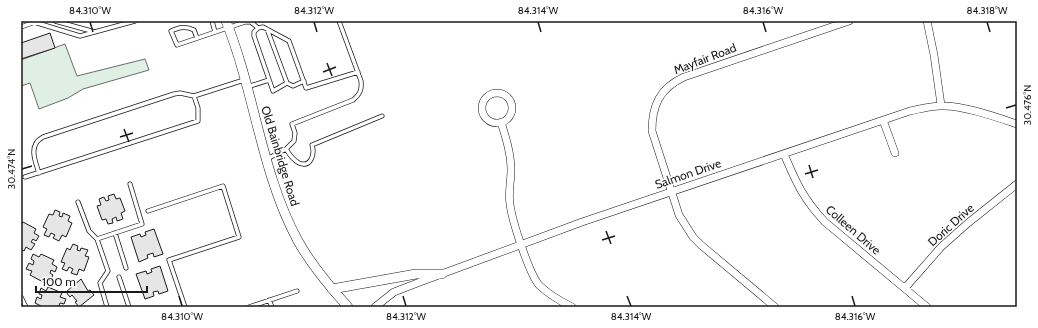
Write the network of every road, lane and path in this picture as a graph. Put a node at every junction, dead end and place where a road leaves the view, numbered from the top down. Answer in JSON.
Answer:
{"nodes":[{"id":1,"x":55,"y":21,"type":"edge"},
{"id":2,"x":135,"y":21,"type":"edge"},
{"id":3,"x":212,"y":21,"type":"edge"},
{"id":4,"x":339,"y":21,"type":"edge"},
{"id":5,"x":849,"y":21,"type":"edge"},
{"id":6,"x":927,"y":21,"type":"edge"},
{"id":7,"x":36,"y":22,"type":"edge"},
{"id":8,"x":227,"y":24,"type":"edge"},
{"id":9,"x":21,"y":26,"type":"edge"},
{"id":10,"x":258,"y":28,"type":"junction"},
{"id":11,"x":267,"y":29,"type":"junction"},
{"id":12,"x":96,"y":32,"type":"junction"},
{"id":13,"x":215,"y":32,"type":"junction"},
{"id":14,"x":196,"y":38,"type":"junction"},
{"id":15,"x":358,"y":72,"type":"junction"},
{"id":16,"x":269,"y":80,"type":"junction"},
{"id":17,"x":304,"y":81,"type":"junction"},
{"id":18,"x":246,"y":83,"type":"junction"},
{"id":19,"x":287,"y":84,"type":"junction"},
{"id":20,"x":194,"y":96,"type":"junction"},
{"id":21,"x":941,"y":105,"type":"junction"},
{"id":22,"x":382,"y":116,"type":"dead end"},
{"id":23,"x":883,"y":120,"type":"junction"},
{"id":24,"x":501,"y":122,"type":"junction"},
{"id":25,"x":1017,"y":124,"type":"edge"},
{"id":26,"x":286,"y":149,"type":"junction"},
{"id":27,"x":894,"y":153,"type":"dead end"},
{"id":28,"x":784,"y":154,"type":"junction"},
{"id":29,"x":266,"y":159,"type":"junction"},
{"id":30,"x":39,"y":173,"type":"junction"},
{"id":31,"x":25,"y":177,"type":"dead end"},
{"id":32,"x":130,"y":184,"type":"dead end"},
{"id":33,"x":1017,"y":184,"type":"edge"},
{"id":34,"x":671,"y":191,"type":"junction"},
{"id":35,"x":78,"y":202,"type":"dead end"},
{"id":36,"x":148,"y":211,"type":"dead end"},
{"id":37,"x":114,"y":233,"type":"junction"},
{"id":38,"x":97,"y":239,"type":"junction"},
{"id":39,"x":522,"y":244,"type":"junction"},
{"id":40,"x":126,"y":268,"type":"dead end"},
{"id":41,"x":442,"y":274,"type":"junction"},
{"id":42,"x":119,"y":277,"type":"dead end"},
{"id":43,"x":905,"y":288,"type":"junction"},
{"id":44,"x":332,"y":289,"type":"junction"},
{"id":45,"x":297,"y":291,"type":"dead end"},
{"id":46,"x":21,"y":297,"type":"edge"},
{"id":47,"x":269,"y":300,"type":"junction"},
{"id":48,"x":26,"y":307,"type":"edge"},
{"id":49,"x":107,"y":307,"type":"edge"},
{"id":50,"x":129,"y":307,"type":"edge"},
{"id":51,"x":185,"y":307,"type":"edge"},
{"id":52,"x":249,"y":307,"type":"edge"},
{"id":53,"x":272,"y":307,"type":"edge"},
{"id":54,"x":348,"y":307,"type":"edge"},
{"id":55,"x":375,"y":307,"type":"edge"},
{"id":56,"x":572,"y":307,"type":"edge"},
{"id":57,"x":775,"y":307,"type":"edge"},
{"id":58,"x":927,"y":307,"type":"edge"}],
"edges":[{"from":1,"to":12,"type":"lane"},
{"from":2,"to":12,"type":"lane"},
{"from":3,"to":13,"type":"lane"},
{"from":4,"to":15,"type":"lane"},
{"from":5,"to":34,"type":"street","name":"Mayfair Road"},
{"from":6,"to":21,"type":"street"},
{"from":7,"to":9,"type":"lane"},
{"from":7,"to":12,"type":"lane"},
{"from":8,"to":10,"type":"lane"},
{"from":8,"to":13,"type":"lane"},
{"from":8,"to":18,"type":"main road","name":"Old Bainbridge Road"},
{"from":10,"to":11,"type":"lane"},
{"from":10,"to":16,"type":"lane"},
{"from":11,"to":17,"type":"lane"},
{"from":11,"to":19,"type":"lane"},
{"from":13,"to":14,"type":"lane"},
{"from":14,"to":14,"type":"lane"},
{"from":15,"to":17,"type":"lane"},
{"from":15,"to":26,"type":"lane"},
{"from":16,"to":18,"type":"lane"},
{"from":16,"to":19,"type":"lane"},
{"from":17,"to":19,"type":"lane"},
{"from":18,"to":20,"type":"lane"},
{"from":18,"to":29,"type":"main road","name":"Old Bainbridge Road"},
{"from":20,"to":30,"type":"lane"},
{"from":20,"to":30,"type":"lane"},
{"from":21,"to":23,"type":"street","name":"Salmon Drive"},
{"from":21,"to":25,"type":"street","name":"Salmon Drive"},
{"from":22,"to":26,"type":"lane"},
{"from":23,"to":27,"type":"street"},
{"from":23,"to":28,"type":"street","name":"Salmon Drive"},
{"from":24,"to":24,"type":"street"},
{"from":24,"to":39,"type":"street"},
{"from":26,"to":29,"type":"lane"},
{"from":28,"to":34,"type":"street","name":"Salmon Drive"},
{"from":28,"to":43,"type":"street","name":"Colleen Drive"},
{"from":29,"to":44,"type":"main road","name":"Old Bainbridge Road"},
{"from":30,"to":31,"type":"lane"},
{"from":32,"to":37,"type":"lane"},
{"from":33,"to":43,"type":"street","name":"Doric Drive"},
{"from":34,"to":39,"type":"street","name":"Salmon Drive"},
{"from":34,"to":57,"type":"street","name":"Mayfair Road"},
{"from":35,"to":38,"type":"lane"},
{"from":36,"to":51,"type":"lane"},
{"from":37,"to":38,"type":"lane"},
{"from":37,"to":40,"type":"lane"},
{"from":38,"to":49,"type":"lane"},
{"from":39,"to":41,"type":"street","name":"Salmon Drive"},
{"from":39,"to":56,"type":"street"},
{"from":41,"to":44,"type":"main road"},
{"from":41,"to":55,"type":"street","name":"Salmon Drive"},
{"from":42,"to":50,"type":"lane"},
{"from":43,"to":58,"type":"street","name":"Colleen Drive"},
{"from":44,"to":54,"type":"main road","name":"Old Bainbridge Road"},
{"from":45,"to":47,"type":"lane"},
{"from":46,"to":48,"type":"lane"},
{"from":47,"to":52,"type":"lane"},
{"from":47,"to":53,"type":"lane"}]}
